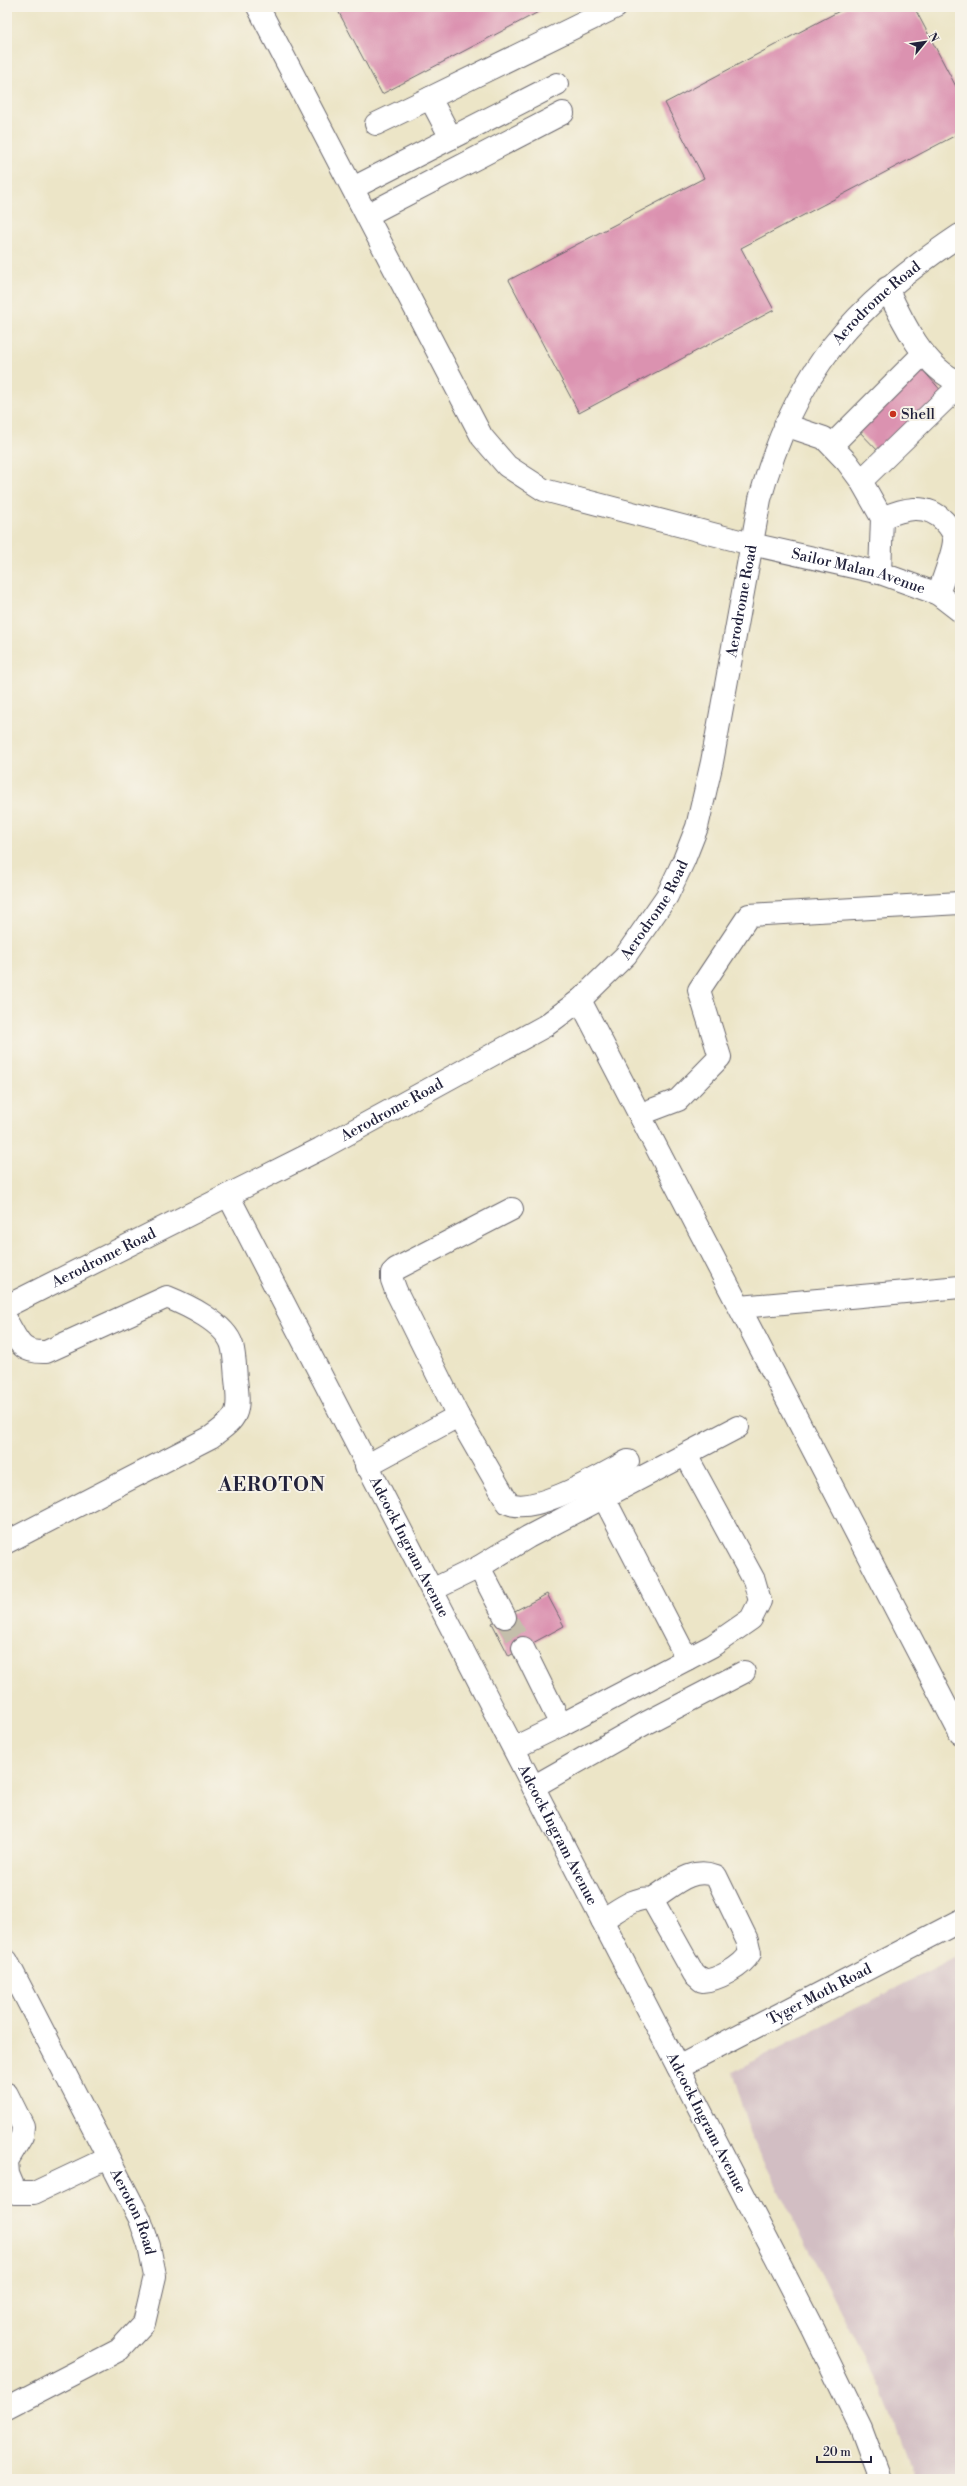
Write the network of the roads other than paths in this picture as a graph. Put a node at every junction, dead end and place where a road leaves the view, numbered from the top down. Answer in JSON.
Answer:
{"nodes":[{"id":1,"x":258,"y":7,"type":"edge"},
{"id":2,"x":616,"y":7,"type":"edge"},
{"id":3,"x":556,"y":84,"type":"dead end"},
{"id":4,"x":430,"y":98,"type":"junction"},
{"id":5,"x":563,"y":113,"type":"dead end"},
{"id":6,"x":376,"y":124,"type":"dead end"},
{"id":7,"x":451,"y":138,"type":"junction"},
{"id":8,"x":353,"y":188,"type":"junction"},
{"id":9,"x":367,"y":215,"type":"junction"},
{"id":10,"x":960,"y":235,"type":"edge"},
{"id":11,"x":887,"y":288,"type":"junction"},
{"id":12,"x":923,"y":354,"type":"junction"},
{"id":13,"x":960,"y":382,"type":"edge"},
{"id":14,"x":960,"y":385,"type":"edge"},
{"id":15,"x":785,"y":425,"type":"junction"},
{"id":16,"x":832,"y":445,"type":"junction"},
{"id":17,"x":861,"y":481,"type":"junction"},
{"id":18,"x":882,"y":518,"type":"junction"},
{"id":19,"x":751,"y":544,"type":"junction"},
{"id":20,"x":880,"y":573,"type":"junction"},
{"id":21,"x":938,"y":594,"type":"junction"},
{"id":22,"x":960,"y":611,"type":"edge"},
{"id":23,"x":960,"y":903,"type":"edge"},
{"id":24,"x":580,"y":1000,"type":"junction"},
{"id":25,"x":641,"y":1114,"type":"junction"},
{"id":26,"x":228,"y":1195,"type":"junction"},
{"id":27,"x":512,"y":1209,"type":"dead end"},
{"id":28,"x":960,"y":1287,"type":"edge"},
{"id":29,"x":7,"y":1306,"type":"edge"},
{"id":30,"x":740,"y":1307,"type":"junction"},
{"id":31,"x":7,"y":1322,"type":"edge"},
{"id":32,"x":458,"y":1416,"type":"junction"},
{"id":33,"x":738,"y":1427,"type":"dead end"},
{"id":34,"x":686,"y":1455,"type":"junction"},
{"id":35,"x":628,"y":1461,"type":"dead end"},
{"id":36,"x":366,"y":1466,"type":"junction"},
{"id":37,"x":604,"y":1498,"type":"junction"},
{"id":38,"x":7,"y":1542,"type":"edge"},
{"id":39,"x":480,"y":1567,"type":"junction"},
{"id":40,"x":432,"y":1590,"type":"junction"},
{"id":41,"x":505,"y":1617,"type":"tunnel mouth"},
{"id":42,"x":523,"y":1648,"type":"tunnel mouth"},
{"id":43,"x":687,"y":1659,"type":"junction"},
{"id":44,"x":744,"y":1672,"type":"dead end"},
{"id":45,"x":561,"y":1725,"type":"junction"},
{"id":46,"x":960,"y":1733,"type":"edge"},
{"id":47,"x":514,"y":1748,"type":"junction"},
{"id":48,"x":534,"y":1787,"type":"junction"},
{"id":49,"x":652,"y":1899,"type":"junction"},
{"id":50,"x":602,"y":1920,"type":"junction"},
{"id":51,"x":960,"y":1921,"type":"edge"},
{"id":52,"x":7,"y":1961,"type":"edge"},
{"id":53,"x":678,"y":2067,"type":"junction"},
{"id":54,"x":7,"y":2094,"type":"edge"},
{"id":55,"x":108,"y":2158,"type":"junction"},
{"id":56,"x":11,"y":2192,"type":"edge"},
{"id":57,"x":7,"y":2408,"type":"edge"},
{"id":58,"x":880,"y":2479,"type":"edge"}],
"edges":[{"from":1,"to":8,"type":"street","name":"Sailor Malan Avenue"},
{"from":2,"to":4,"type":"street"},
{"from":3,"to":7,"type":"street"},
{"from":4,"to":6,"type":"street"},
{"from":4,"to":7,"type":"street"},
{"from":5,"to":9,"type":"street"},
{"from":7,"to":8,"type":"street"},
{"from":8,"to":9,"type":"street","name":"Sailor Malan Avenue"},
{"from":9,"to":19,"type":"street","name":"Sailor Malan Avenue"},
{"from":10,"to":11,"type":"street","name":"Aerodrome Road"},
{"from":11,"to":12,"type":"street"},
{"from":11,"to":15,"type":"street","name":"Aerodrome Road"},
{"from":12,"to":13,"type":"street"},
{"from":12,"to":16,"type":"street"},
{"from":14,"to":17,"type":"street"},
{"from":15,"to":16,"type":"street"},
{"from":15,"to":19,"type":"street","name":"Aerodrome Road"},
{"from":16,"to":17,"type":"street"},
{"from":17,"to":18,"type":"street"},
{"from":18,"to":20,"type":"street"},
{"from":18,"to":21,"type":"street"},
{"from":19,"to":20,"type":"street","name":"Sailor Malan Avenue"},
{"from":19,"to":24,"type":"street","name":"Aerodrome Road"},
{"from":20,"to":21,"type":"street","name":"Sailor Malan Avenue"},
{"from":21,"to":22,"type":"street","name":"Sailor Malan Avenue"},
{"from":23,"to":25,"type":"street"},
{"from":24,"to":25,"type":"street"},
{"from":24,"to":26,"type":"street","name":"Aerodrome Road"},
{"from":25,"to":30,"type":"street"},
{"from":26,"to":29,"type":"street","name":"Aerodrome Road"},
{"from":26,"to":36,"type":"street","name":"Adcock Ingram Avenue"},
{"from":27,"to":32,"type":"street"},
{"from":28,"to":30,"type":"street"},
{"from":30,"to":46,"type":"street"},
{"from":31,"to":38,"type":"street"},
{"from":32,"to":35,"type":"street"},
{"from":32,"to":36,"type":"street"},
{"from":33,"to":34,"type":"street"},
{"from":34,"to":37,"type":"street"},
{"from":34,"to":43,"type":"street"},
{"from":36,"to":40,"type":"street","name":"Adcock Ingram Avenue"},
{"from":37,"to":39,"type":"street"},
{"from":37,"to":43,"type":"street"},
{"from":39,"to":40,"type":"street"},
{"from":39,"to":41,"type":"street"},
{"from":40,"to":47,"type":"street","name":"Adcock Ingram Avenue"},
{"from":42,"to":45,"type":"street"},
{"from":43,"to":45,"type":"street"},
{"from":44,"to":48,"type":"street"},
{"from":45,"to":47,"type":"street"},
{"from":47,"to":48,"type":"street","name":"Adcock Ingram Avenue"},
{"from":48,"to":50,"type":"street","name":"Adcock Ingram Avenue"},
{"from":49,"to":49,"type":"street"},
{"from":49,"to":50,"type":"street"},
{"from":50,"to":53,"type":"street","name":"Adcock Ingram Avenue"},
{"from":51,"to":53,"type":"street","name":"Tyger Moth Road"},
{"from":52,"to":55,"type":"street","name":"Aeroton Road"},
{"from":53,"to":58,"type":"street","name":"Adcock Ingram Avenue"},
{"from":54,"to":56,"type":"street"},
{"from":55,"to":56,"type":"street"},
{"from":55,"to":57,"type":"street","name":"Aeroton Road"}]}
